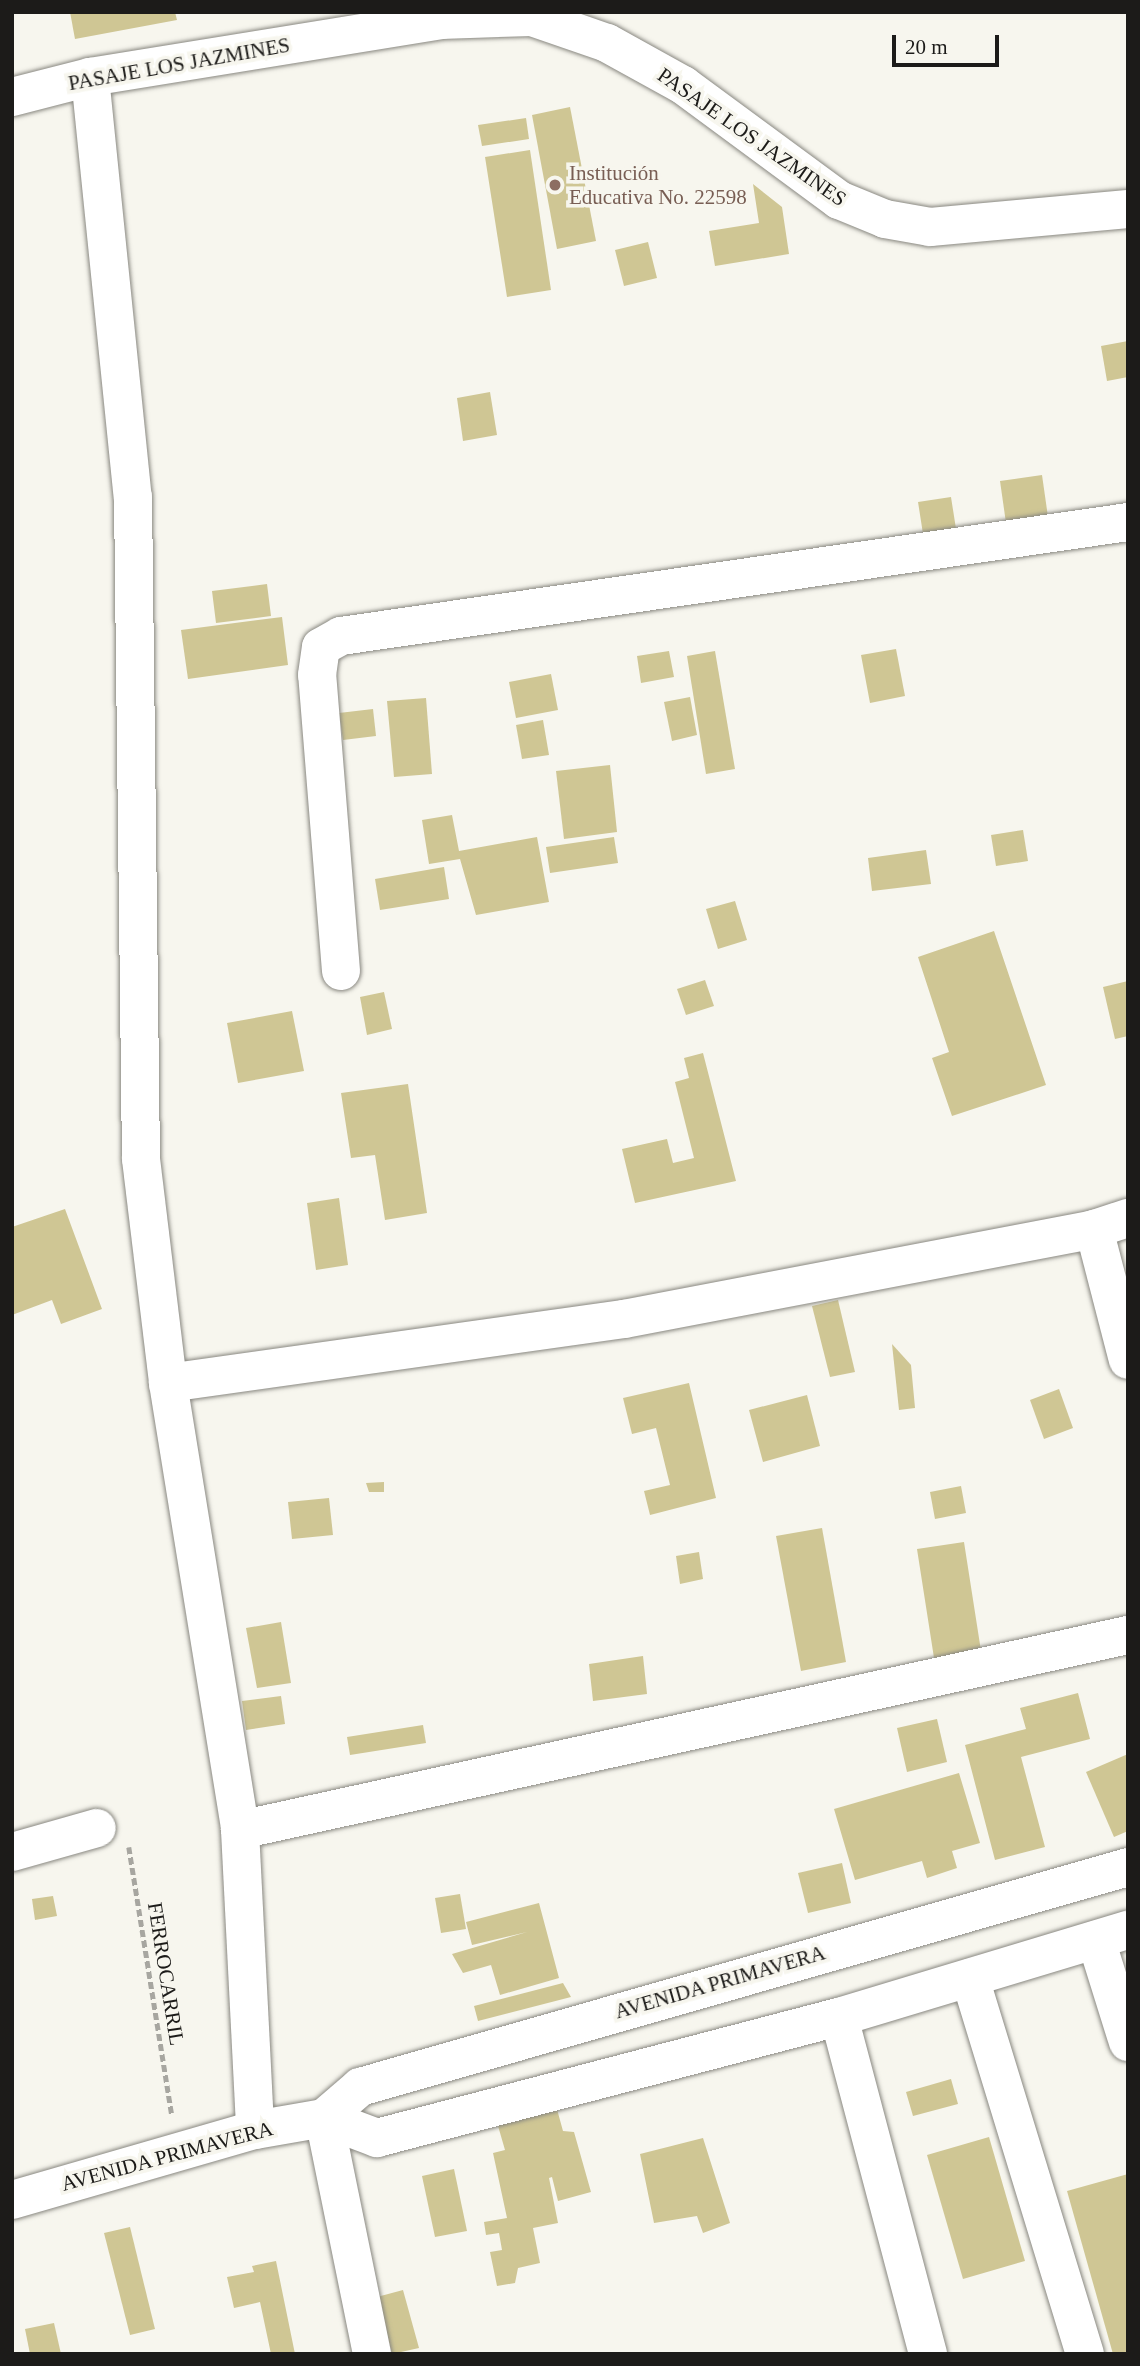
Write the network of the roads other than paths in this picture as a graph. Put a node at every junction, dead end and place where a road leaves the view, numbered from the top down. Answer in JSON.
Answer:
{"nodes":[{"id":1,"x":440,"y":16,"type":"edge"},
{"id":2,"x":90,"y":78,"type":"junction"},
{"id":3,"x":12,"y":97,"type":"edge"},
{"id":4,"x":1128,"y":209,"type":"edge"},
{"id":5,"x":1128,"y":523,"type":"edge"},
{"id":6,"x":341,"y":971,"type":"dead end"},
{"id":7,"x":1111,"y":1224,"type":"edge"},
{"id":8,"x":1128,"y":1360,"type":"edge"},
{"id":9,"x":168,"y":1383,"type":"junction"},
{"id":10,"x":1128,"y":1635,"type":"edge"},
{"id":11,"x":97,"y":1828,"type":"road end"},
{"id":12,"x":240,"y":1830,"type":"junction"},
{"id":13,"x":12,"y":1852,"type":"edge"},
{"id":14,"x":1128,"y":1867,"type":"edge"},
{"id":15,"x":1112,"y":1935,"type":"edge"},
{"id":16,"x":970,"y":1978,"type":"junction"},
{"id":17,"x":839,"y":2017,"type":"junction"},
{"id":18,"x":1128,"y":2042,"type":"edge"},
{"id":19,"x":324,"y":2118,"type":"junction"},
{"id":20,"x":255,"y":2130,"type":"junction"},
{"id":21,"x":12,"y":2200,"type":"edge"},
{"id":22,"x":372,"y":2354,"type":"edge"},
{"id":23,"x":928,"y":2354,"type":"edge"},
{"id":24,"x":1085,"y":2354,"type":"edge"}],
"edges":[{"from":1,"to":2,"type":"street","name":"PASAJE LOS JAZMINES"},
{"from":1,"to":4,"type":"street","name":"PASAJE LOS JAZMINES"},
{"from":2,"to":3,"type":"street","name":"PASAJE LOS JAZMINES"},
{"from":2,"to":9,"type":"street"},
{"from":5,"to":6,"type":"street"},
{"from":7,"to":8,"type":"street"},
{"from":7,"to":9,"type":"street"},
{"from":9,"to":12,"type":"street"},
{"from":10,"to":12,"type":"street"},
{"from":11,"to":13,"type":"street"},
{"from":12,"to":20,"type":"street"},
{"from":14,"to":19,"type":"street","name":"AVENIDA PRIMAVERA"},
{"from":15,"to":16,"type":"street"},
{"from":15,"to":18,"type":"street"},
{"from":16,"to":17,"type":"street"},
{"from":16,"to":24,"type":"street"},
{"from":17,"to":19,"type":"street"},
{"from":17,"to":23,"type":"street"},
{"from":19,"to":20,"type":"street","name":"AVENIDA PRIMAVERA"},
{"from":19,"to":22,"type":"street"},
{"from":20,"to":21,"type":"street","name":"AVENIDA PRIMAVERA"}]}
